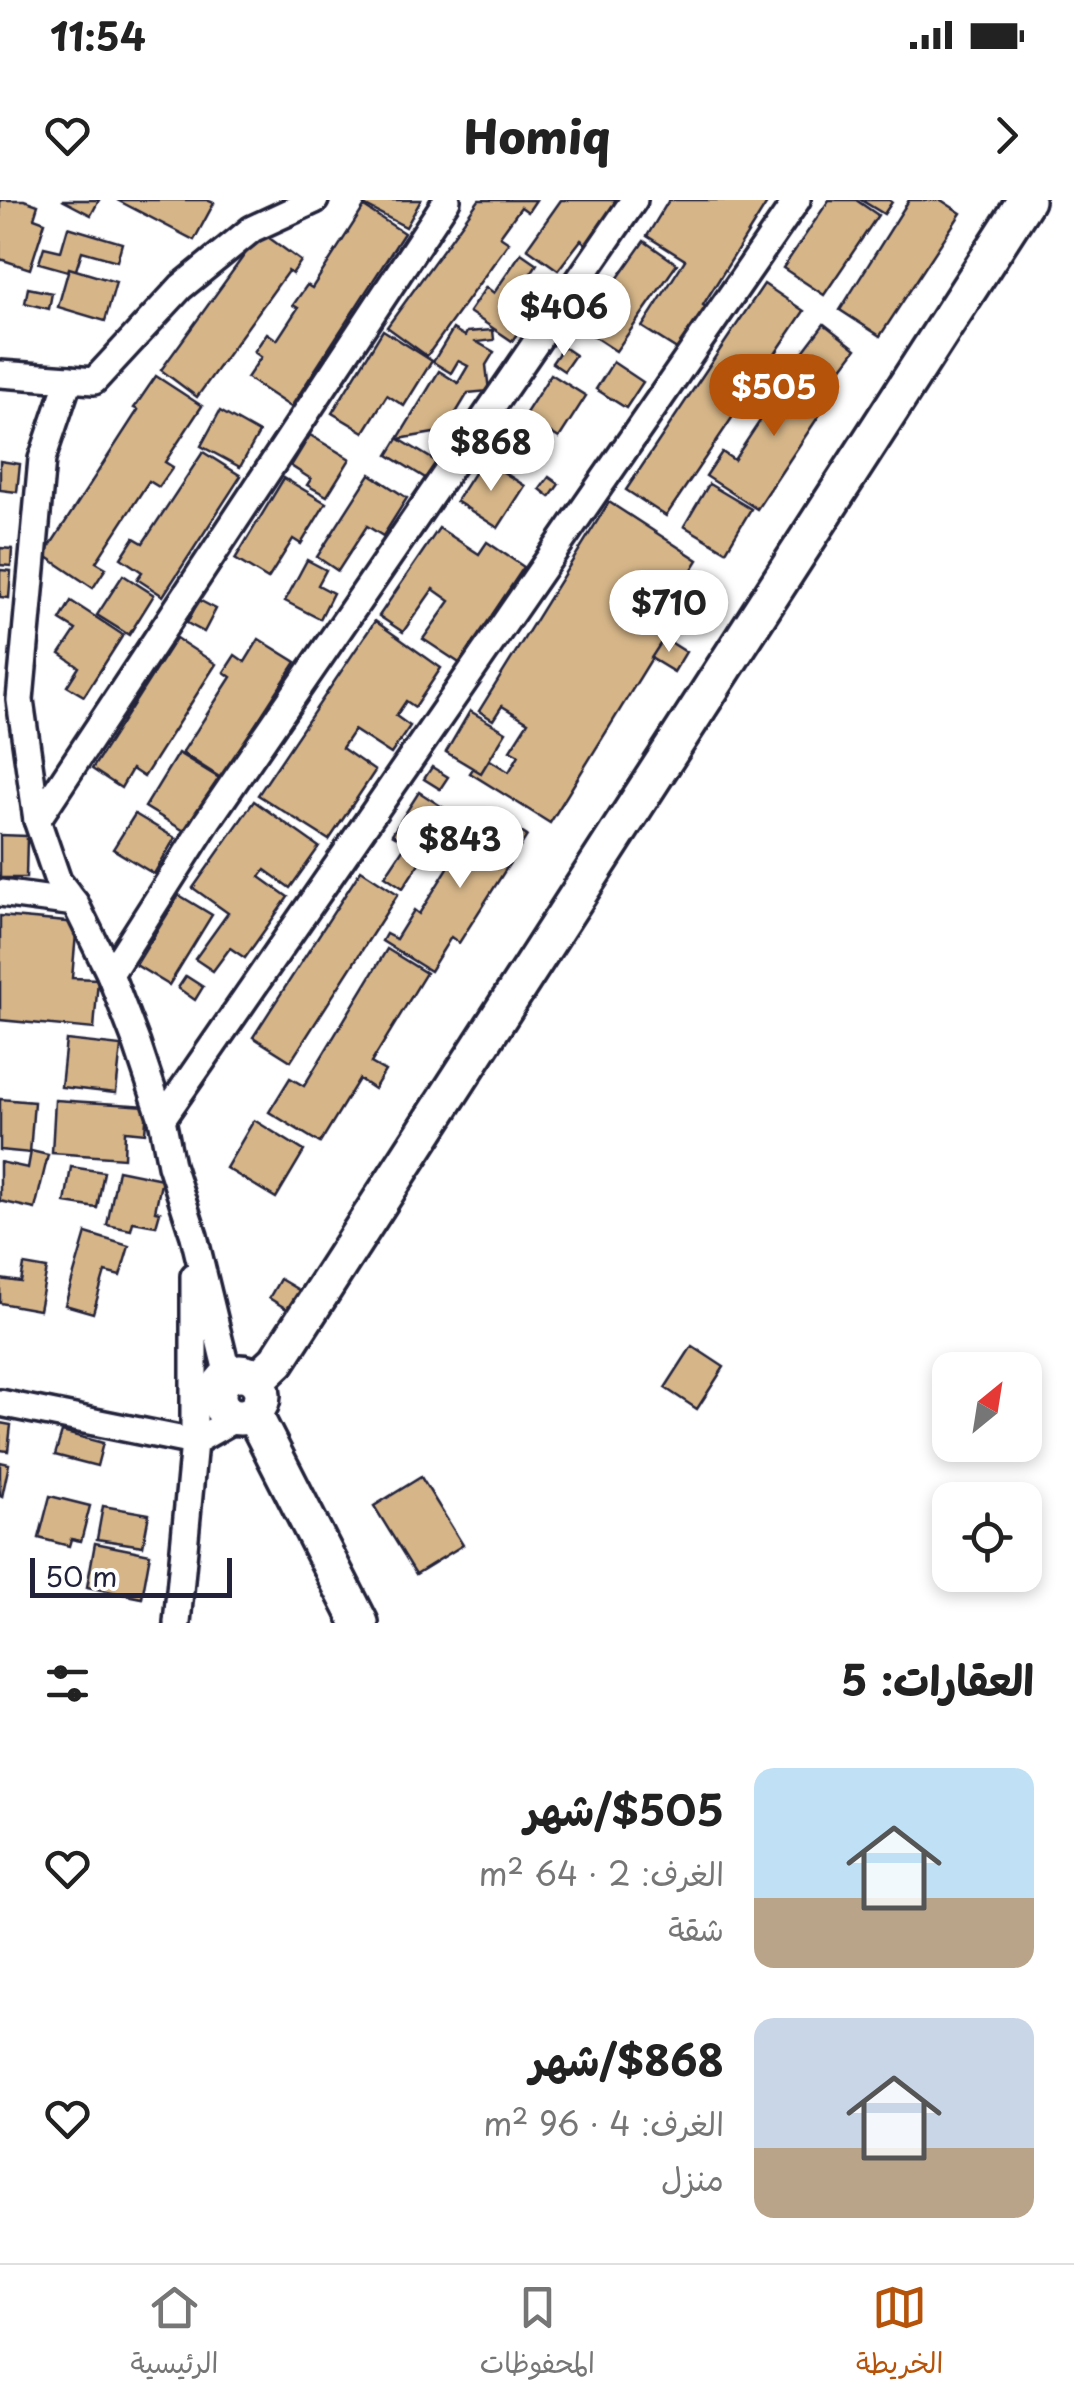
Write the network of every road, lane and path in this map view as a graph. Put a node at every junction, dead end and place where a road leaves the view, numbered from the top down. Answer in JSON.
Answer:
{"nodes":[{"id":1,"x":316,"y":200,"type":"edge"},
{"id":2,"x":447,"y":200,"type":"edge"},
{"id":3,"x":634,"y":200,"type":"edge"},
{"id":4,"x":797,"y":200,"type":"edge"},
{"id":5,"x":1026,"y":200,"type":"edge"},
{"id":6,"x":0,"y":374,"type":"edge"},
{"id":7,"x":69,"y":379,"type":"junction"},
{"id":8,"x":10,"y":699,"type":"edge"},
{"id":9,"x":37,"y":820,"type":"junction"},
{"id":10,"x":0,"y":893,"type":"edge"},
{"id":11,"x":74,"y":903,"type":"junction"},
{"id":12,"x":110,"y":974,"type":"junction"},
{"id":13,"x":162,"y":1118,"type":"junction"},
{"id":14,"x":194,"y":1236,"type":"junction"},
{"id":15,"x":244,"y":1396,"type":"junction"},
{"id":16,"x":0,"y":1403,"type":"edge"},
{"id":17,"x":194,"y":1442,"type":"junction"},
{"id":18,"x":177,"y":1623,"type":"edge"},
{"id":19,"x":360,"y":1623,"type":"edge"}],
"edges":[{"from":1,"to":7,"type":"street"},
{"from":2,"to":9,"type":"street"},
{"from":3,"to":12,"type":"street"},
{"from":4,"to":13,"type":"street"},
{"from":5,"to":15,"type":"street"},
{"from":6,"to":7,"type":"street"},
{"from":7,"to":8,"type":"street"},
{"from":8,"to":9,"type":"street"},
{"from":9,"to":11,"type":"street"},
{"from":10,"to":11,"type":"street"},
{"from":11,"to":12,"type":"street"},
{"from":12,"to":13,"type":"street"},
{"from":13,"to":14,"type":"street"},
{"from":14,"to":15,"type":"street"},
{"from":14,"to":17,"type":"street"},
{"from":15,"to":17,"type":"street"},
{"from":15,"to":19,"type":"street"},
{"from":16,"to":17,"type":"street"},
{"from":17,"to":18,"type":"street"}]}
